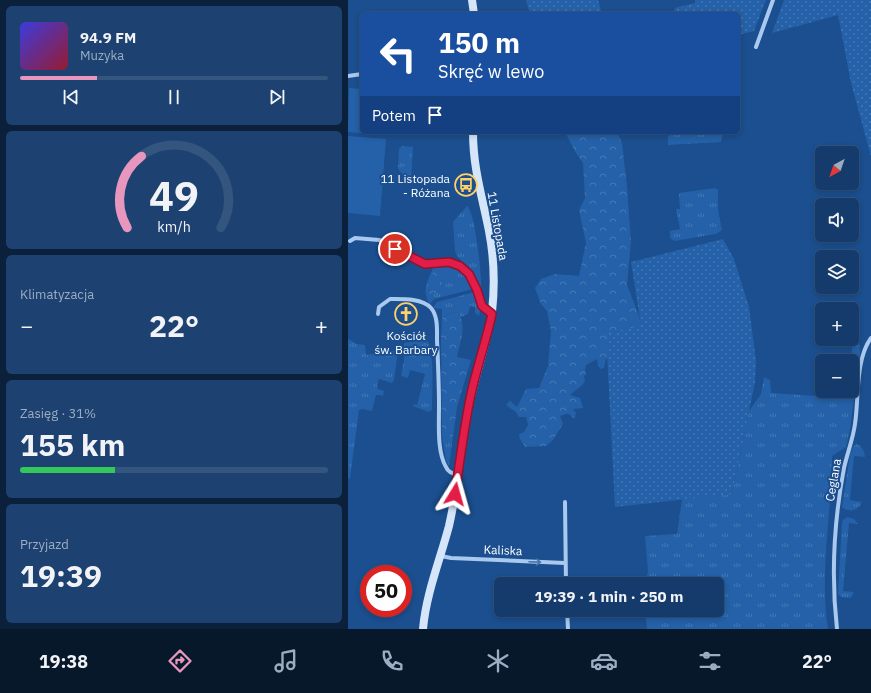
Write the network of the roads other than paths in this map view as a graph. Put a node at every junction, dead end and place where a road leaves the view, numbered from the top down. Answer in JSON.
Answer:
{"nodes":[{"id":1,"x":472,"y":0,"type":"edge"},
{"id":2,"x":773,"y":0,"type":"edge"},
{"id":3,"x":474,"y":12,"type":"edge"},
{"id":4,"x":756,"y":46,"type":"dead end"},
{"id":5,"x":360,"y":74,"type":"edge"},
{"id":6,"x":348,"y":76,"type":"edge"},
{"id":7,"x":473,"y":134,"type":"edge"},
{"id":8,"x":350,"y":241,"type":"dead end"},
{"id":9,"x":378,"y":314,"type":"dead end"},
{"id":10,"x":492,"y":314,"type":"junction"},
{"id":11,"x":871,"y":338,"type":"edge"},
{"id":12,"x":458,"y":475,"type":"junction"},
{"id":13,"x":565,"y":502,"type":"dead end"},
{"id":14,"x":441,"y":556,"type":"junction"},
{"id":15,"x":565,"y":563,"type":"junction"},
{"id":16,"x":566,"y":577,"type":"edge"},
{"id":17,"x":567,"y":617,"type":"edge"},
{"id":18,"x":423,"y":629,"type":"edge"},
{"id":19,"x":568,"y":629,"type":"edge"},
{"id":20,"x":837,"y":629,"type":"edge"}],
"edges":[{"from":1,"to":3,"type":"main road"},
{"from":2,"to":4,"type":"street"},
{"from":5,"to":6,"type":"street"},
{"from":7,"to":10,"type":"main road","name":"11 Listopada"},
{"from":8,"to":10,"type":"street"},
{"from":9,"to":12,"type":"street"},
{"from":10,"to":12,"type":"main road","name":"11 Listopada"},
{"from":11,"to":20,"type":"street","name":"Ceglana"},
{"from":12,"to":14,"type":"main road","name":"11 Listopada"},
{"from":13,"to":15,"type":"street"},
{"from":14,"to":15,"type":"street","name":"Kaliska","one_way":true},
{"from":14,"to":18,"type":"main road","name":"11 Listopada"},
{"from":15,"to":16,"type":"street"},
{"from":17,"to":19,"type":"street"}]}
